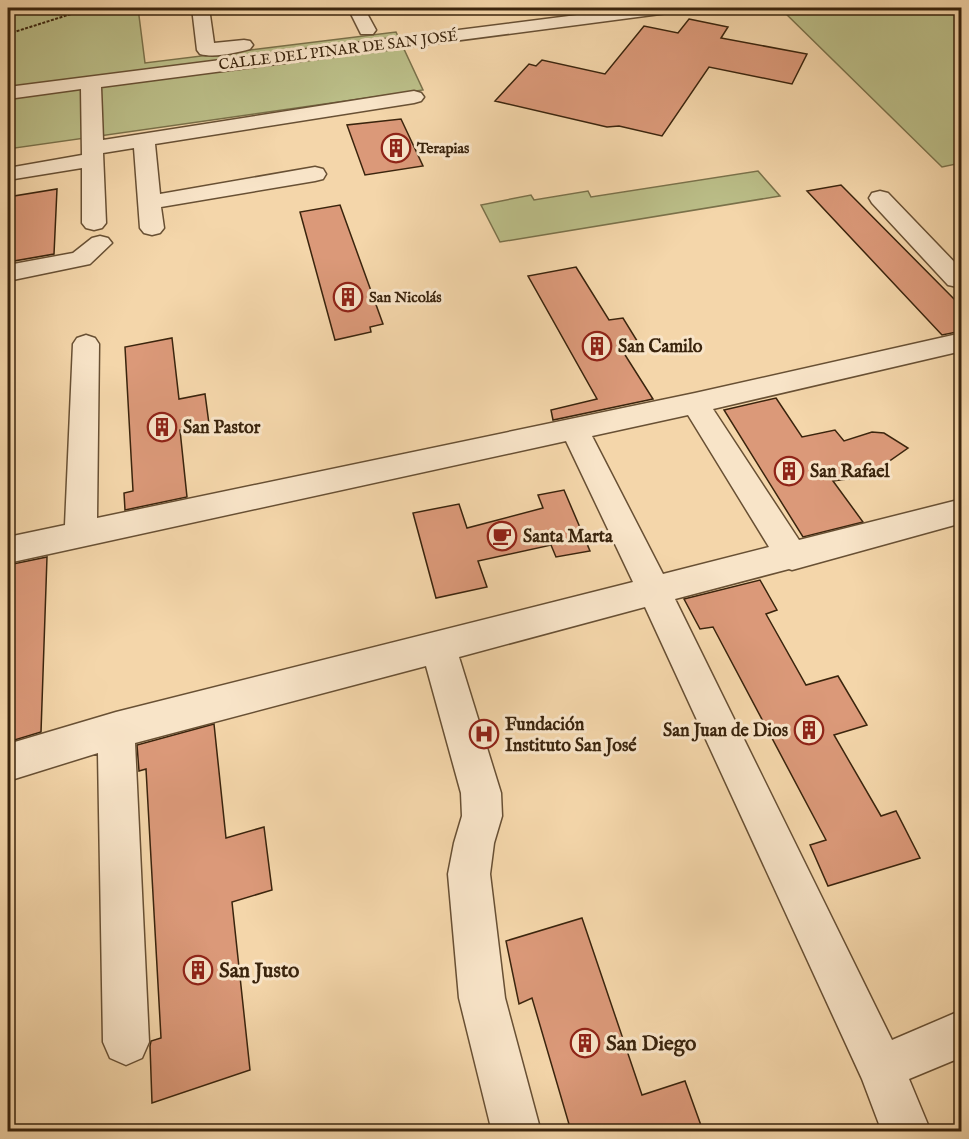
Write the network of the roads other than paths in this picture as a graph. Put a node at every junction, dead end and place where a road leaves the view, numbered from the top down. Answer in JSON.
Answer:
{"nodes":[{"id":1,"x":200,"y":8,"type":"edge"},
{"id":2,"x":356,"y":8,"type":"edge"},
{"id":3,"x":547,"y":8,"type":"edge"},
{"id":4,"x":668,"y":8,"type":"edge"},
{"id":5,"x":368,"y":30,"type":"junction"},
{"id":6,"x":271,"y":50,"type":"junction"},
{"id":7,"x":90,"y":82,"type":"junction"},
{"id":8,"x":8,"y":93,"type":"edge"},
{"id":9,"x":414,"y":97,"type":"dead end"},
{"id":10,"x":144,"y":141,"type":"junction"},
{"id":11,"x":92,"y":154,"type":"junction"},
{"id":12,"x":8,"y":174,"type":"edge"},
{"id":13,"x":315,"y":174,"type":"dead end"},
{"id":14,"x":880,"y":198,"type":"dead end"},
{"id":15,"x":150,"y":202,"type":"junction"},
{"id":16,"x":152,"y":228,"type":"dead end"},
{"id":17,"x":8,"y":273,"type":"edge"},
{"id":18,"x":962,"y":280,"type":"edge"},
{"id":19,"x":962,"y":342,"type":"edge"},
{"id":20,"x":86,"y":344,"type":"dead end"},
{"id":21,"x":695,"y":403,"type":"junction"},
{"id":22,"x":574,"y":430,"type":"junction"},
{"id":23,"x":962,"y":512,"type":"edge"},
{"id":24,"x":81,"y":535,"type":"junction"},
{"id":25,"x":8,"y":550,"type":"edge"},
{"id":26,"x":792,"y":557,"type":"junction"},
{"id":27,"x":655,"y":592,"type":"junction"},
{"id":28,"x":438,"y":647,"type":"junction"},
{"id":29,"x":116,"y":730,"type":"junction"},
{"id":30,"x":8,"y":762,"type":"edge"},
{"id":31,"x":962,"y":1033,"type":"edge"},
{"id":32,"x":126,"y":1042,"type":"dead end"},
{"id":33,"x":880,"y":1068,"type":"junction"},
{"id":34,"x":517,"y":1131,"type":"edge"},
{"id":35,"x":907,"y":1131,"type":"edge"}],
"edges":[{"from":1,"to":6,"type":"street"},
{"from":2,"to":5,"type":"street"},
{"from":3,"to":5,"type":"street"},
{"from":4,"to":6,"type":"street","name":"CALLE DEL PINAR DE SAN JOSÉ"},
{"from":5,"to":6,"type":"street"},
{"from":6,"to":7,"type":"street","name":"CALLE DEL PINAR DE SAN JOSÉ"},
{"from":7,"to":8,"type":"street","name":"CALLE DEL PINAR DE SAN JOSÉ"},
{"from":7,"to":11,"type":"street"},
{"from":9,"to":10,"type":"street"},
{"from":10,"to":11,"type":"street"},
{"from":10,"to":15,"type":"street"},
{"from":11,"to":12,"type":"street"},
{"from":11,"to":17,"type":"street"},
{"from":13,"to":15,"type":"street"},
{"from":14,"to":18,"type":"street"},
{"from":15,"to":16,"type":"street"},
{"from":19,"to":21,"type":"street"},
{"from":20,"to":24,"type":"street"},
{"from":21,"to":22,"type":"street"},
{"from":21,"to":26,"type":"street"},
{"from":22,"to":24,"type":"street"},
{"from":22,"to":27,"type":"street"},
{"from":23,"to":26,"type":"street"},
{"from":24,"to":25,"type":"street"},
{"from":26,"to":27,"type":"street"},
{"from":27,"to":28,"type":"street"},
{"from":27,"to":33,"type":"street"},
{"from":28,"to":29,"type":"street"},
{"from":28,"to":34,"type":"street"},
{"from":29,"to":30,"type":"street"},
{"from":29,"to":32,"type":"street"},
{"from":31,"to":33,"type":"street"},
{"from":33,"to":35,"type":"street"}]}
